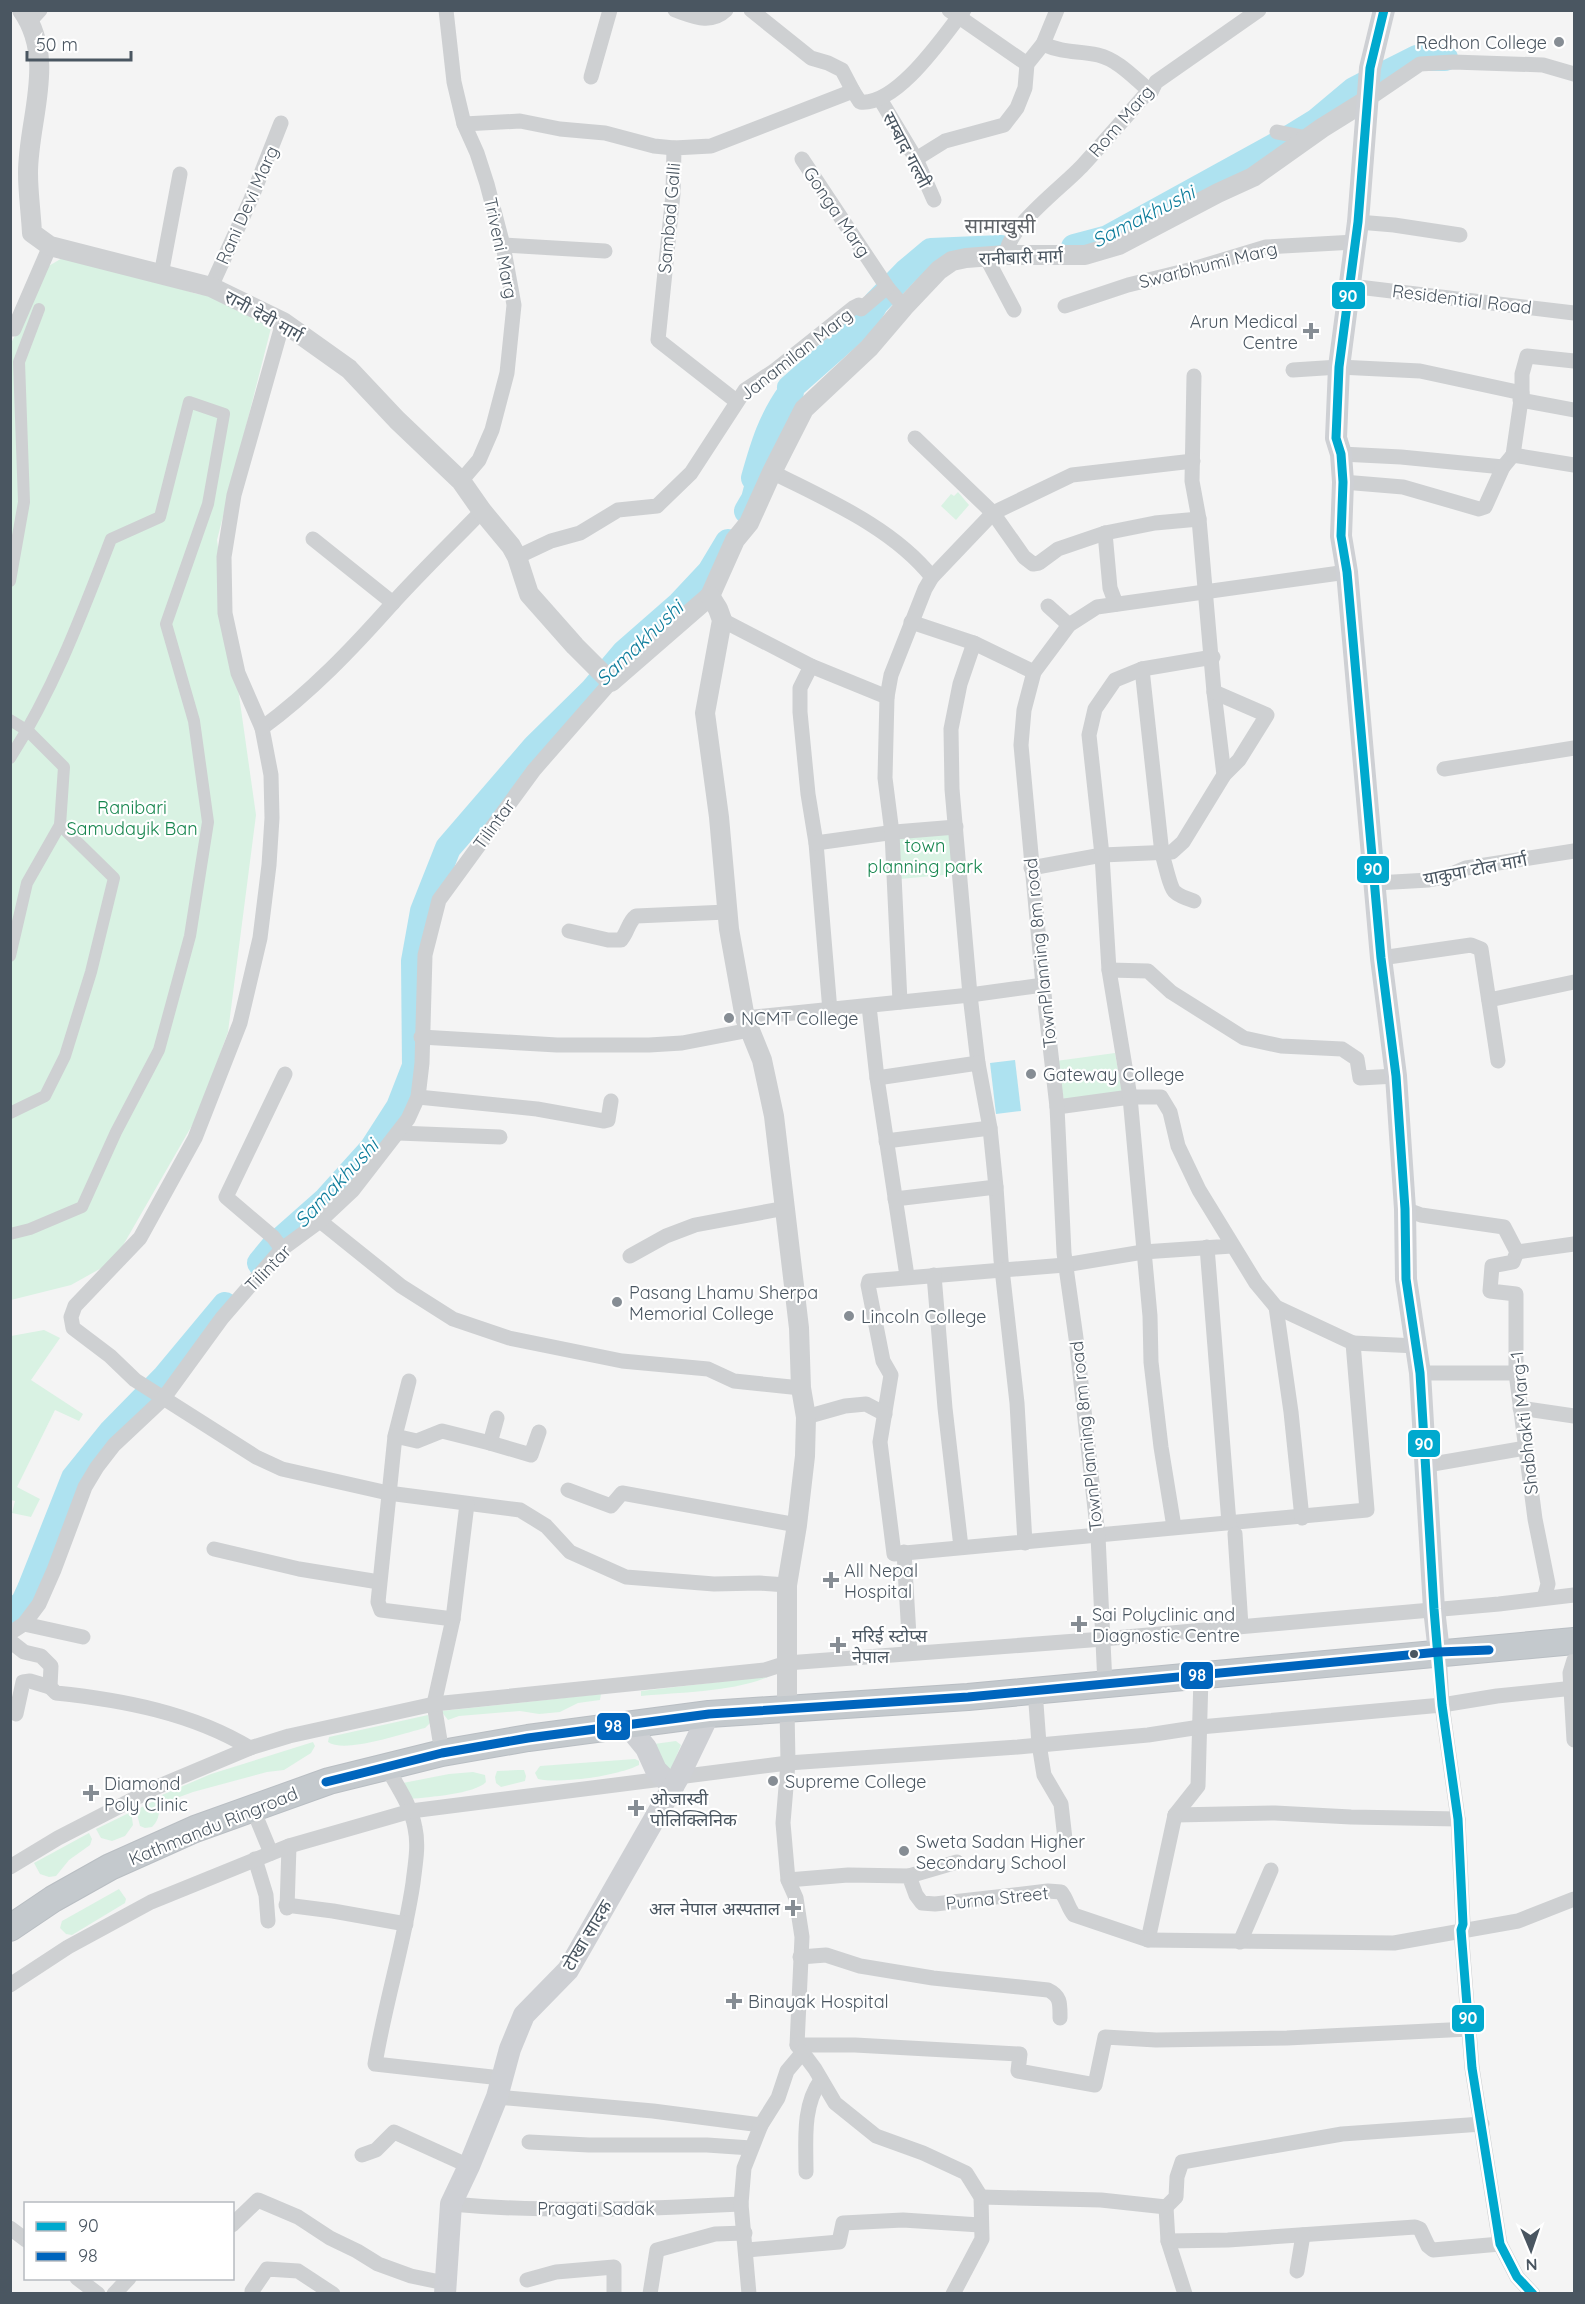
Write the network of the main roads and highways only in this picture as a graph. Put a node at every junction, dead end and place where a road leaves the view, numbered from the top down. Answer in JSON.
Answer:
{"nodes":[{"id":1,"x":1384,"y":10,"type":"edge"},
{"id":2,"x":1575,"y":1641,"type":"edge"},
{"id":3,"x":1439,"y":1652,"type":"junction"},
{"id":4,"x":709,"y":1714,"type":"junction"},
{"id":5,"x":628,"y":1726,"type":"junction"},
{"id":6,"x":671,"y":1780,"type":"junction"},
{"id":7,"x":10,"y":1928,"type":"edge"},
{"id":8,"x":445,"y":2288,"type":"edge"}],
"edges":[{"from":1,"to":3,"type":"main road"},
{"from":2,"to":3,"type":"highway","name":"Kathmandu Ringroad"},
{"from":3,"to":4,"type":"highway","name":"Kathmandu Ringroad"},
{"from":4,"to":5,"type":"highway","name":"Kathmandu Ringroad"},
{"from":4,"to":6,"type":"main road","name":"टोखा सादक"},
{"from":5,"to":6,"type":"main road"},
{"from":5,"to":7,"type":"highway","name":"Kathmandu Ringroad"},
{"from":6,"to":8,"type":"main road","name":"टोखा सादक"}]}
